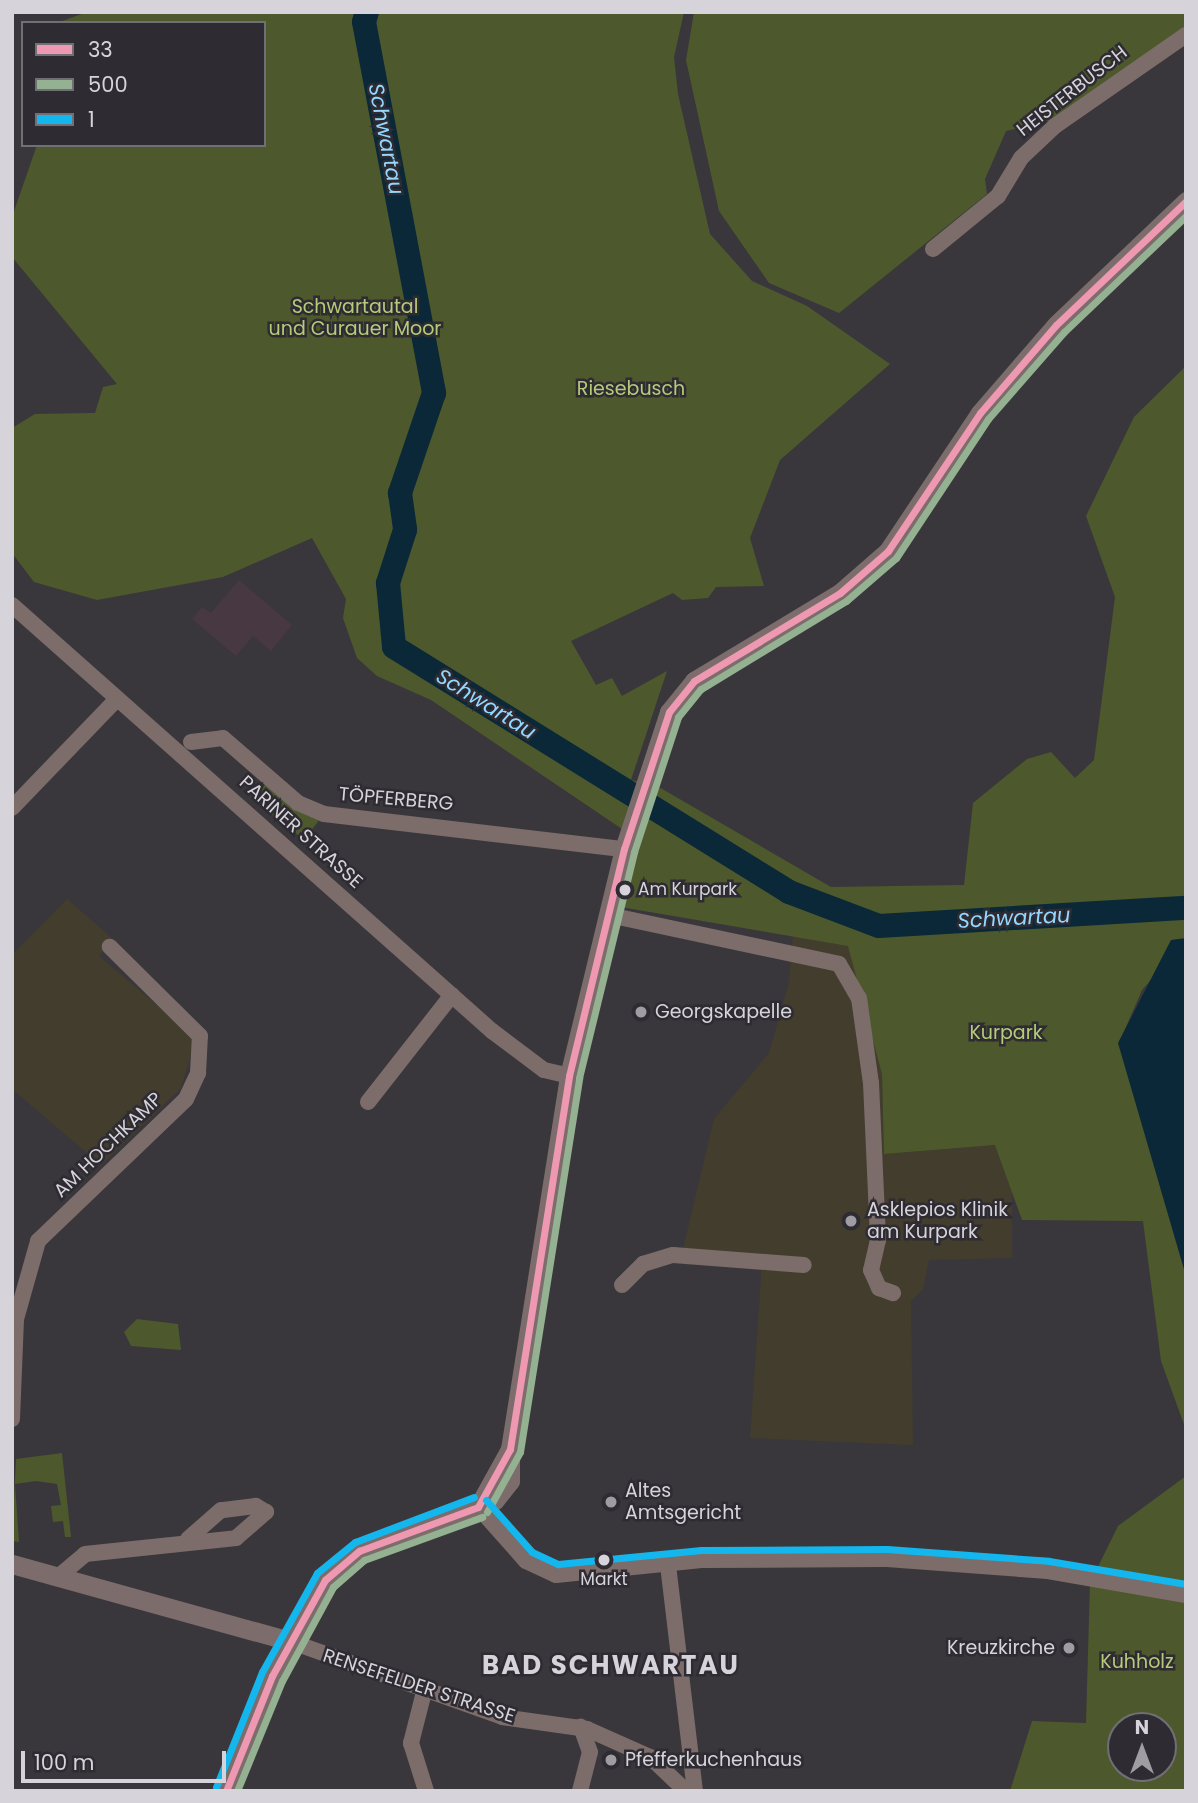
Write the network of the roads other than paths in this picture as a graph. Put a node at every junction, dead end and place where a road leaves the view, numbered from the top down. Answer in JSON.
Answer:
{"nodes":[{"id":1,"x":1186,"y":35,"type":"edge"},
{"id":2,"x":1186,"y":201,"type":"edge"},
{"id":3,"x":933,"y":249,"type":"dead end"},
{"id":4,"x":12,"y":605,"type":"edge"},
{"id":5,"x":117,"y":699,"type":"junction"},
{"id":6,"x":191,"y":742,"type":"dead end"},
{"id":7,"x":12,"y":808,"type":"edge"},
{"id":8,"x":624,"y":849,"type":"junction"},
{"id":9,"x":609,"y":915,"type":"junction"},
{"id":10,"x":110,"y":947,"type":"dead end"},
{"id":11,"x":452,"y":995,"type":"junction"},
{"id":12,"x":569,"y":1076,"type":"junction"},
{"id":13,"x":368,"y":1102,"type":"dead end"},
{"id":14,"x":804,"y":1265,"type":"dead end"},
{"id":15,"x":622,"y":1285,"type":"dead end"},
{"id":16,"x":893,"y":1293,"type":"dead end"},
{"id":17,"x":14,"y":1319,"type":"edge"},
{"id":18,"x":12,"y":1419,"type":"edge"},
{"id":19,"x":478,"y":1507,"type":"junction"},
{"id":20,"x":188,"y":1539,"type":"dead end"},
{"id":21,"x":12,"y":1564,"type":"edge"},
{"id":22,"x":668,"y":1565,"type":"junction"},
{"id":23,"x":58,"y":1577,"type":"junction"},
{"id":24,"x":1186,"y":1595,"type":"edge"},
{"id":25,"x":289,"y":1641,"type":"junction"},
{"id":26,"x":424,"y":1692,"type":"junction"},
{"id":27,"x":581,"y":1727,"type":"junction"},
{"id":28,"x":226,"y":1791,"type":"edge"},
{"id":29,"x":426,"y":1791,"type":"edge"},
{"id":30,"x":580,"y":1791,"type":"edge"},
{"id":31,"x":686,"y":1791,"type":"edge"},
{"id":32,"x":695,"y":1791,"type":"edge"}],
"edges":[{"from":1,"to":3,"type":"street","name":"HEISTERBUSCH"},
{"from":2,"to":8,"type":"main road"},
{"from":4,"to":5,"type":"street","name":"PARINER STRASSE"},
{"from":5,"to":7,"type":"street"},
{"from":5,"to":11,"type":"street","name":"PARINER STRASSE"},
{"from":6,"to":8,"type":"street","name":"TÖPFERBERG"},
{"from":8,"to":9,"type":"main road"},
{"from":9,"to":12,"type":"main road"},
{"from":9,"to":16,"type":"street"},
{"from":10,"to":17,"type":"street","name":"AM HOCHKAMP"},
{"from":11,"to":12,"type":"street","name":"PARINER STRASSE"},
{"from":11,"to":13,"type":"street"},
{"from":12,"to":19,"type":"main road"},
{"from":14,"to":15,"type":"street"},
{"from":17,"to":18,"type":"street","name":"AM HOCHKAMP"},
{"from":19,"to":22,"type":"street"},
{"from":19,"to":25,"type":"main road"},
{"from":20,"to":23,"type":"street"},
{"from":21,"to":23,"type":"main road","name":"RENSEFELDER STRASSE"},
{"from":22,"to":24,"type":"street"},
{"from":22,"to":32,"type":"street"},
{"from":23,"to":25,"type":"main road","name":"RENSEFELDER STRASSE"},
{"from":25,"to":26,"type":"street","name":"RENSEFELDER STRASSE"},
{"from":25,"to":28,"type":"main road"},
{"from":26,"to":27,"type":"street","name":"RENSEFELDER STRASSE"},
{"from":26,"to":29,"type":"street"},
{"from":27,"to":30,"type":"street"},
{"from":27,"to":31,"type":"street"}]}
